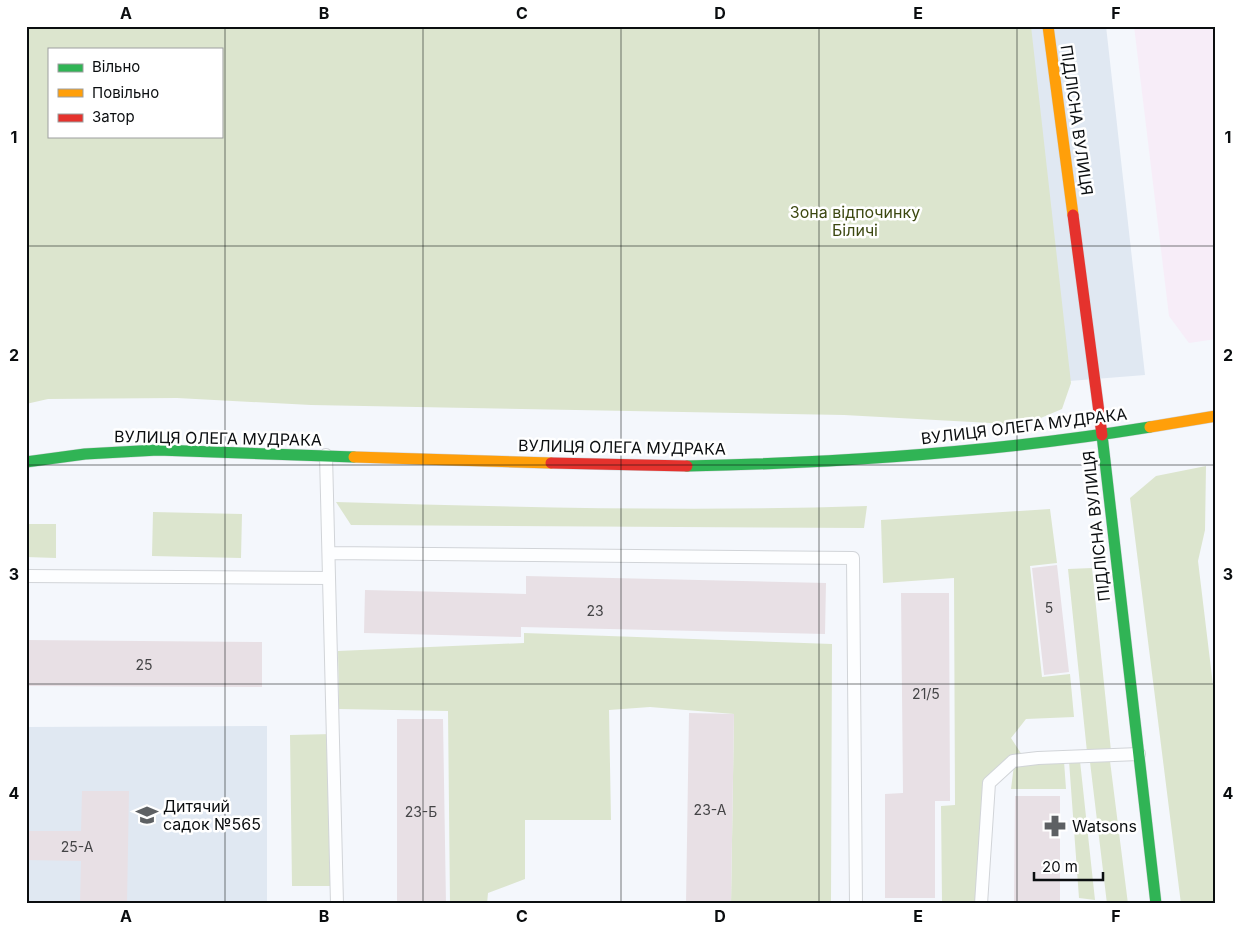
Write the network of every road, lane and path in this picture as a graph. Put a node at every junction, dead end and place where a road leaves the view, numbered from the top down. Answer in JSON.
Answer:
{"nodes":[{"id":1,"x":1048,"y":26,"type":"edge"},
{"id":2,"x":1216,"y":416,"type":"edge"},
{"id":3,"x":1102,"y":435,"type":"junction"},
{"id":4,"x":326,"y":455,"type":"junction"},
{"id":5,"x":26,"y":462,"type":"edge"},
{"id":6,"x":329,"y":553,"type":"junction"},
{"id":7,"x":26,"y":576,"type":"edge"},
{"id":8,"x":329,"y":578,"type":"junction"},
{"id":9,"x":1139,"y":754,"type":"junction"},
{"id":10,"x":337,"y":904,"type":"edge"},
{"id":11,"x":856,"y":904,"type":"edge"},
{"id":12,"x":981,"y":904,"type":"edge"},
{"id":13,"x":1156,"y":904,"type":"edge"}],
"edges":[{"from":1,"to":3,"type":"main road","name":"ПІДЛІСНА ВУЛИЦЯ"},
{"from":2,"to":3,"type":"main road","name":"ВУЛИЦЯ ОЛЕГА МУДРАКА"},
{"from":3,"to":4,"type":"main road","name":"ВУЛИЦЯ ОЛЕГА МУДРАКА"},
{"from":3,"to":9,"type":"main road","name":"ПІДЛІСНА ВУЛИЦЯ"},
{"from":4,"to":5,"type":"main road","name":"ВУЛИЦЯ ОЛЕГА МУДРАКА"},
{"from":4,"to":6,"type":"lane"},
{"from":6,"to":8,"type":"lane"},
{"from":6,"to":11,"type":"lane"},
{"from":7,"to":8,"type":"lane"},
{"from":8,"to":10,"type":"lane"},
{"from":9,"to":12,"type":"lane"},
{"from":9,"to":13,"type":"main road","name":"ПІДЛІСНА ВУЛИЦЯ"}]}
